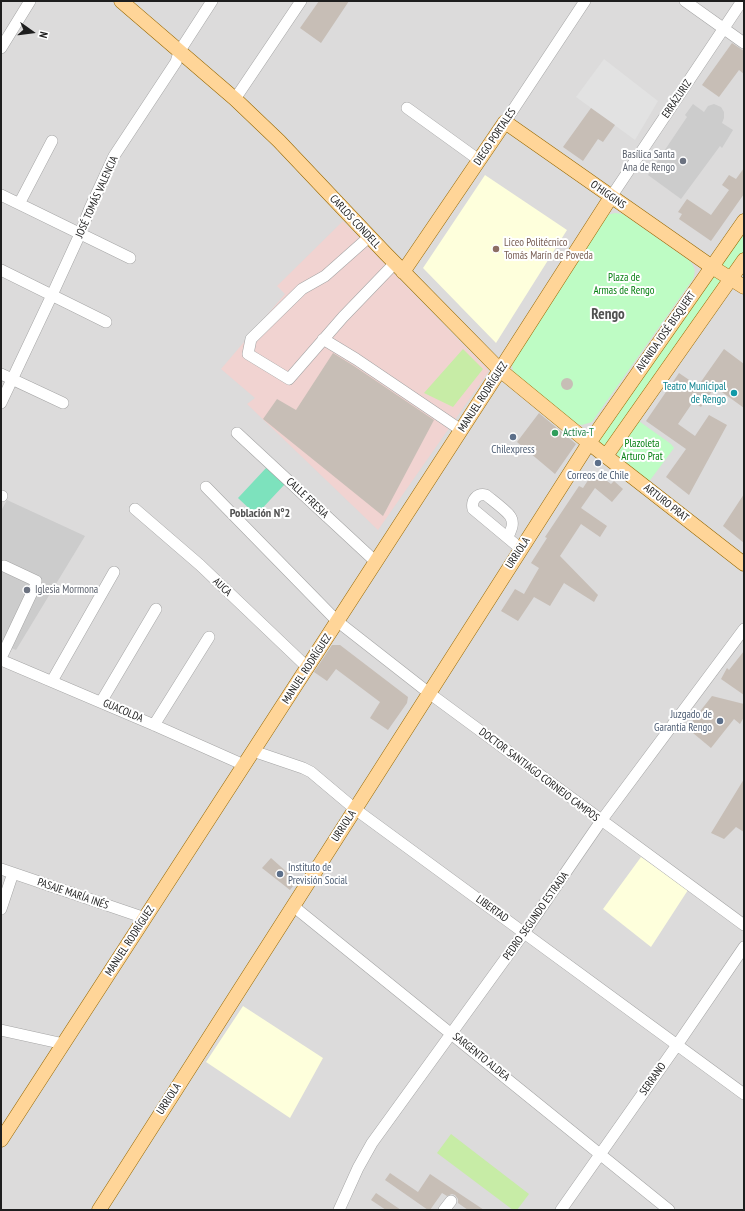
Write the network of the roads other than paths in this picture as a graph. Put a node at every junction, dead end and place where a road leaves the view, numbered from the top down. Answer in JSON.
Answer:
{"nodes":[{"id":1,"x":30,"y":1,"type":"edge"},
{"id":2,"x":121,"y":1,"type":"edge"},
{"id":3,"x":212,"y":1,"type":"edge"},
{"id":4,"x":301,"y":1,"type":"edge"},
{"id":5,"x":585,"y":1,"type":"edge"},
{"id":6,"x":685,"y":1,"type":"edge"},
{"id":7,"x":742,"y":1,"type":"edge"},
{"id":8,"x":723,"y":29,"type":"junction"},
{"id":9,"x":744,"y":44,"type":"edge"},
{"id":10,"x":1,"y":48,"type":"edge"},
{"id":11,"x":179,"y":52,"type":"junction"},
{"id":12,"x":236,"y":99,"type":"junction"},
{"id":13,"x":407,"y":108,"type":"dead end"},
{"id":14,"x":504,"y":122,"type":"junction"},
{"id":15,"x":52,"y":141,"type":"dead end"},
{"id":16,"x":479,"y":160,"type":"junction"},
{"id":17,"x":1,"y":195,"type":"edge"},
{"id":18,"x":611,"y":197,"type":"junction"},
{"id":19,"x":19,"y":204,"type":"junction"},
{"id":20,"x":744,"y":221,"type":"edge"},
{"id":21,"x":80,"y":234,"type":"junction"},
{"id":22,"x":369,"y":237,"type":"junction"},
{"id":23,"x":130,"y":258,"type":"dead end"},
{"id":24,"x":744,"y":260,"type":"edge"},
{"id":25,"x":712,"y":267,"type":"junction"},
{"id":26,"x":399,"y":268,"type":"junction"},
{"id":27,"x":1,"y":270,"type":"edge"},
{"id":28,"x":731,"y":278,"type":"junction"},
{"id":29,"x":744,"y":287,"type":"edge"},
{"id":30,"x":52,"y":295,"type":"junction"},
{"id":31,"x":106,"y":322,"type":"dead end"},
{"id":32,"x":323,"y":339,"type":"junction"},
{"id":33,"x":500,"y":370,"type":"junction"},
{"id":34,"x":1,"y":374,"type":"edge"},
{"id":35,"x":12,"y":379,"type":"junction"},
{"id":36,"x":1,"y":403,"type":"edge"},
{"id":37,"x":63,"y":403,"type":"dead end"},
{"id":38,"x":461,"y":430,"type":"junction"},
{"id":39,"x":237,"y":434,"type":"dead end"},
{"id":40,"x":589,"y":443,"type":"junction"},
{"id":41,"x":606,"y":456,"type":"junction"},
{"id":42,"x":206,"y":487,"type":"dead end"},
{"id":43,"x":135,"y":508,"type":"dead end"},
{"id":44,"x":507,"y":537,"type":"dead end"},
{"id":45,"x":521,"y":549,"type":"junction"},
{"id":46,"x":376,"y":562,"type":"junction"},
{"id":47,"x":744,"y":564,"type":"edge"},
{"id":48,"x":4,"y":566,"type":"dead end"},
{"id":49,"x":114,"y":572,"type":"dead end"},
{"id":50,"x":156,"y":609,"type":"dead end"},
{"id":51,"x":337,"y":621,"type":"junction"},
{"id":52,"x":744,"y":629,"type":"edge"},
{"id":53,"x":209,"y":637,"type":"dead end"},
{"id":54,"x":1,"y":659,"type":"edge"},
{"id":55,"x":308,"y":667,"type":"junction"},
{"id":56,"x":52,"y":681,"type":"junction"},
{"id":57,"x":429,"y":693,"type":"junction"},
{"id":58,"x":101,"y":702,"type":"junction"},
{"id":59,"x":154,"y":725,"type":"junction"},
{"id":60,"x":253,"y":751,"type":"junction"},
{"id":61,"x":244,"y":765,"type":"junction"},
{"id":62,"x":355,"y":809,"type":"junction"},
{"id":63,"x":601,"y":821,"type":"junction"},
{"id":64,"x":1,"y":869,"type":"edge"},
{"id":65,"x":13,"y":873,"type":"junction"},
{"id":66,"x":293,"y":906,"type":"junction"},
{"id":67,"x":1,"y":909,"type":"edge"},
{"id":68,"x":145,"y":918,"type":"junction"},
{"id":69,"x":744,"y":925,"type":"edge"},
{"id":70,"x":524,"y":932,"type":"junction"},
{"id":71,"x":744,"y":947,"type":"edge"},
{"id":72,"x":1,"y":1030,"type":"edge"},
{"id":73,"x":452,"y":1034,"type":"junction"},
{"id":74,"x":64,"y":1044,"type":"junction"},
{"id":75,"x":677,"y":1045,"type":"junction"},
{"id":76,"x":744,"y":1094,"type":"edge"},
{"id":77,"x":1,"y":1140,"type":"edge"},
{"id":78,"x":601,"y":1154,"type":"junction"},
{"id":79,"x":98,"y":1210,"type":"edge"},
{"id":80,"x":339,"y":1210,"type":"edge"},
{"id":81,"x":561,"y":1210,"type":"edge"},
{"id":82,"x":669,"y":1210,"type":"edge"}],
"edges":[{"from":1,"to":10,"type":"street"},
{"from":2,"to":11,"type":"main road","name":"CARLOS CONDELL"},
{"from":3,"to":11,"type":"street","name":"JOSÉ TOMÁS VALENCIA"},
{"from":4,"to":12,"type":"street"},
{"from":5,"to":14,"type":"street","name":"DIEGO PORTALES"},
{"from":6,"to":8,"type":"street"},
{"from":7,"to":8,"type":"street","name":"ERRÁZURIZ"},
{"from":8,"to":9,"type":"street"},
{"from":8,"to":18,"type":"street","name":"ERRÁZURIZ"},
{"from":11,"to":12,"type":"main road","name":"CARLOS CONDELL"},
{"from":11,"to":21,"type":"street","name":"JOSÉ TOMÁS VALENCIA"},
{"from":12,"to":22,"type":"main road","name":"CARLOS CONDELL"},
{"from":13,"to":16,"type":"street"},
{"from":14,"to":16,"type":"main road","name":"DIEGO PORTALES"},
{"from":14,"to":18,"type":"main road","name":"O'HIGGINS"},
{"from":15,"to":19,"type":"street"},
{"from":16,"to":26,"type":"main road","name":"DIEGO PORTALES"},
{"from":17,"to":19,"type":"street"},
{"from":18,"to":25,"type":"main road","name":"O'HIGGINS"},
{"from":18,"to":33,"type":"main road","name":"MANUEL RODRÍGUEZ"},
{"from":19,"to":21,"type":"street"},
{"from":20,"to":25,"type":"main road","name":"AVENIDA JOSÉ BISQUERT"},
{"from":21,"to":23,"type":"street"},
{"from":21,"to":30,"type":"street","name":"JOSÉ TOMÁS VALENCIA"},
{"from":22,"to":26,"type":"main road","name":"CARLOS CONDELL"},
{"from":22,"to":32,"type":"street"},
{"from":24,"to":28,"type":"main road","name":"AVENIDA JOSÉ BISQUERT"},
{"from":25,"to":28,"type":"main road","name":"O'HIGGINS"},
{"from":25,"to":40,"type":"main road","name":"AVENIDA JOSÉ BISQUERT"},
{"from":26,"to":32,"type":"street"},
{"from":26,"to":33,"type":"main road","name":"CARLOS CONDELL"},
{"from":27,"to":30,"type":"street"},
{"from":28,"to":29,"type":"main road","name":"O'HIGGINS"},
{"from":28,"to":41,"type":"main road","name":"AVENIDA JOSÉ BISQUERT"},
{"from":30,"to":31,"type":"street"},
{"from":30,"to":35,"type":"street","name":"JOSÉ TOMÁS VALENCIA"},
{"from":32,"to":38,"type":"street"},
{"from":33,"to":38,"type":"main road","name":"MANUEL RODRÍGUEZ"},
{"from":33,"to":40,"type":"main road","name":"CARLOS CONDELL"},
{"from":34,"to":35,"type":"street"},
{"from":35,"to":36,"type":"street","name":"JOSÉ TOMÁS VALENCIA"},
{"from":35,"to":37,"type":"street"},
{"from":38,"to":46,"type":"main road","name":"MANUEL RODRÍGUEZ"},
{"from":39,"to":46,"type":"street","name":"CALLE FRESIA"},
{"from":40,"to":41,"type":"main road","name":"ARTURO PRAT"},
{"from":40,"to":45,"type":"main road","name":"URRIOLA"},
{"from":41,"to":47,"type":"main road","name":"ARTURO PRAT"},
{"from":42,"to":51,"type":"street","name":"DOCTOR SANTIAGO CORNEJO CAMPOS"},
{"from":43,"to":55,"type":"street","name":"AUCA"},
{"from":44,"to":45,"type":"street"},
{"from":45,"to":57,"type":"main road","name":"URRIOLA"},
{"from":46,"to":51,"type":"main road","name":"MANUEL RODRÍGUEZ"},
{"from":48,"to":54,"type":"street"},
{"from":49,"to":56,"type":"street"},
{"from":50,"to":58,"type":"street"},
{"from":51,"to":55,"type":"main road","name":"MANUEL RODRÍGUEZ"},
{"from":51,"to":57,"type":"street","name":"DOCTOR SANTIAGO CORNEJO CAMPOS"},
{"from":52,"to":63,"type":"street","name":"PEDRO SEGUNDO ESTRADA"},
{"from":53,"to":59,"type":"street"},
{"from":54,"to":56,"type":"street","name":"GUACOLDA"},
{"from":55,"to":60,"type":"main road","name":"MANUEL RODRÍGUEZ"},
{"from":56,"to":58,"type":"street","name":"GUACOLDA"},
{"from":57,"to":62,"type":"main road","name":"URRIOLA"},
{"from":57,"to":63,"type":"street","name":"DOCTOR SANTIAGO CORNEJO CAMPOS"},
{"from":58,"to":59,"type":"street","name":"GUACOLDA"},
{"from":59,"to":61,"type":"street","name":"GUACOLDA"},
{"from":60,"to":61,"type":"main road","name":"MANUEL RODRÍGUEZ"},
{"from":60,"to":62,"type":"street","name":"LIBERTAD"},
{"from":61,"to":68,"type":"main road","name":"MANUEL RODRÍGUEZ"},
{"from":62,"to":66,"type":"main road","name":"URRIOLA"},
{"from":62,"to":70,"type":"street","name":"LIBERTAD"},
{"from":63,"to":69,"type":"street","name":"DOCTOR SANTIAGO CORNEJO CAMPOS"},
{"from":63,"to":70,"type":"street","name":"PEDRO SEGUNDO ESTRADA"},
{"from":64,"to":65,"type":"street","name":"PASAJE MARÍA INÉS"},
{"from":65,"to":67,"type":"street"},
{"from":65,"to":68,"type":"street","name":"PASAJE MARÍA INÉS"},
{"from":66,"to":73,"type":"street","name":"SARGENTO ALDEA"},
{"from":66,"to":79,"type":"main road","name":"URRIOLA"},
{"from":68,"to":74,"type":"main road","name":"MANUEL RODRÍGUEZ"},
{"from":70,"to":73,"type":"street","name":"PEDRO SEGUNDO ESTRADA"},
{"from":70,"to":75,"type":"street","name":"LIBERTAD"},
{"from":71,"to":75,"type":"street","name":"SERRANO"},
{"from":72,"to":74,"type":"street"},
{"from":73,"to":78,"type":"street","name":"SARGENTO ALDEA"},
{"from":73,"to":80,"type":"street","name":"PEDRO SEGUNDO ESTRADA"},
{"from":74,"to":77,"type":"main road","name":"MANUEL RODRÍGUEZ"},
{"from":75,"to":76,"type":"street","name":"LIBERTAD"},
{"from":75,"to":78,"type":"street","name":"SERRANO"},
{"from":78,"to":81,"type":"street","name":"SERRANO"},
{"from":78,"to":82,"type":"street","name":"SARGENTO ALDEA"}]}
